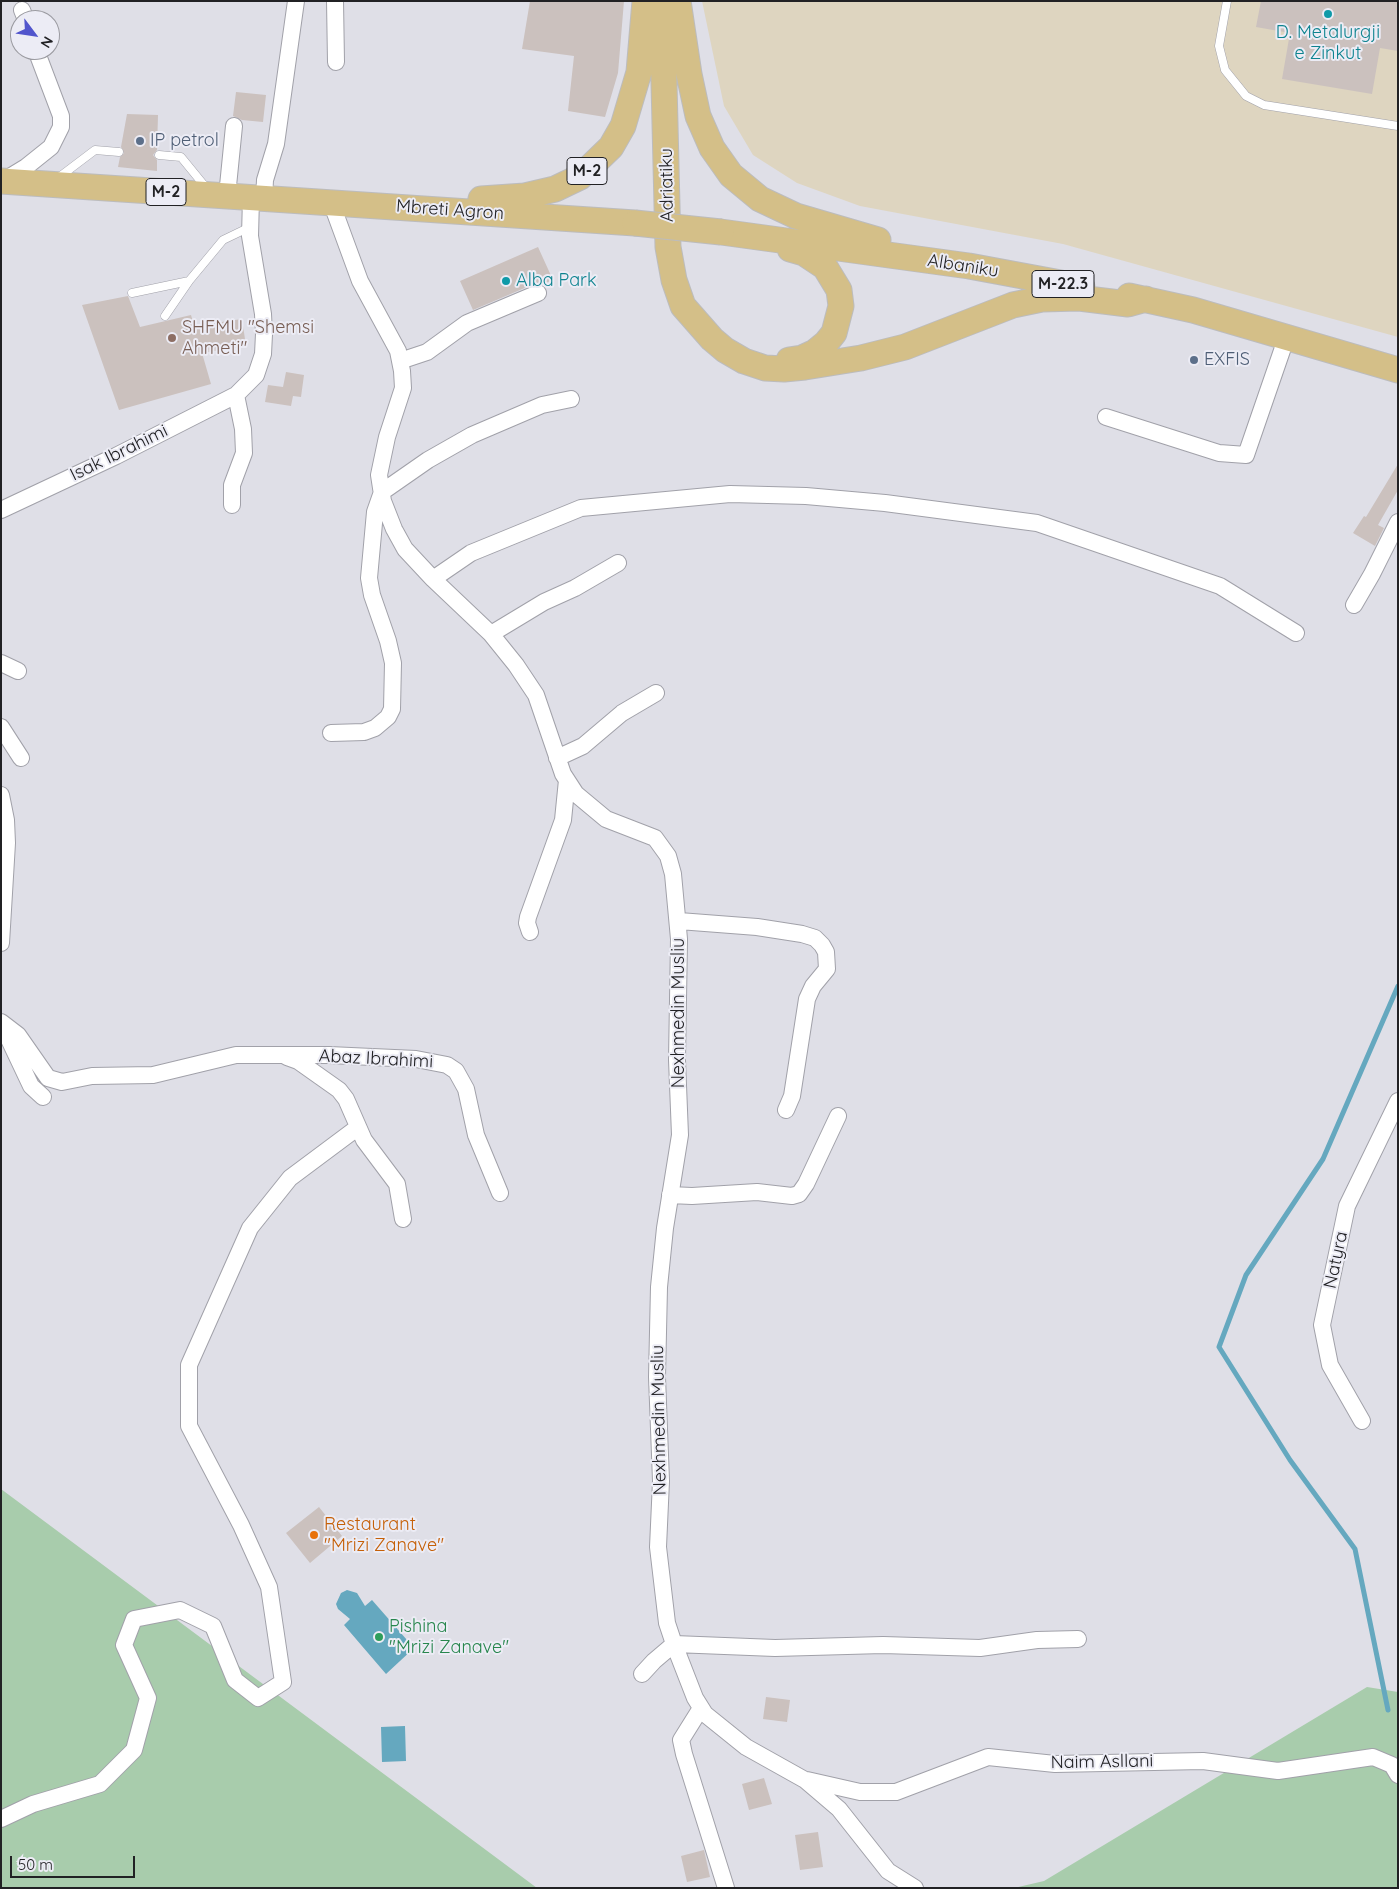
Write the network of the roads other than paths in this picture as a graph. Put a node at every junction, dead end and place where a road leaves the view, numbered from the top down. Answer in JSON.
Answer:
{"nodes":[{"id":1,"x":296,"y":1,"type":"edge"},
{"id":2,"x":335,"y":1,"type":"edge"},
{"id":3,"x":646,"y":1,"type":"edge"},
{"id":4,"x":662,"y":1,"type":"edge"},
{"id":5,"x":678,"y":1,"type":"edge"},
{"id":6,"x":1227,"y":1,"type":"edge"},
{"id":7,"x":40,"y":60,"type":"edge"},
{"id":8,"x":336,"y":62,"type":"dead end"},
{"id":9,"x":234,"y":126,"type":"dead end"},
{"id":10,"x":1398,"y":126,"type":"edge"},
{"id":11,"x":119,"y":152,"type":"dead end"},
{"id":12,"x":159,"y":155,"type":"dead end"},
{"id":13,"x":2,"y":181,"type":"edge"},
{"id":14,"x":50,"y":184,"type":"junction"},
{"id":15,"x":219,"y":196,"type":"junction"},
{"id":16,"x":258,"y":199,"type":"junction"},
{"id":17,"x":331,"y":202,"type":"junction"},
{"id":18,"x":412,"y":207,"type":"junction"},
{"id":19,"x":635,"y":223,"type":"joint"},
{"id":20,"x":250,"y":227,"type":"junction"},
{"id":21,"x":721,"y":232,"type":"junction"},
{"id":22,"x":1030,"y":278,"type":"junction"},
{"id":23,"x":188,"y":281,"type":"junction"},
{"id":24,"x":132,"y":293,"type":"dead end"},
{"id":25,"x":538,"y":293,"type":"dead end"},
{"id":26,"x":1146,"y":299,"type":"junction"},
{"id":27,"x":166,"y":316,"type":"dead end"},
{"id":28,"x":1287,"y":336,"type":"junction"},
{"id":29,"x":725,"y":350,"type":"junction"},
{"id":30,"x":400,"y":361,"type":"junction"},
{"id":31,"x":1398,"y":370,"type":"edge"},
{"id":32,"x":236,"y":395,"type":"junction"},
{"id":33,"x":571,"y":399,"type":"dead end"},
{"id":34,"x":1106,"y":417,"type":"dead end"},
{"id":35,"x":382,"y":492,"type":"junction"},
{"id":36,"x":232,"y":505,"type":"dead end"},
{"id":37,"x":1,"y":510,"type":"edge"},
{"id":38,"x":1398,"y":522,"type":"edge"},
{"id":39,"x":618,"y":563,"type":"dead end"},
{"id":40,"x":433,"y":579,"type":"junction"},
{"id":41,"x":1354,"y":605,"type":"dead end"},
{"id":42,"x":1296,"y":633,"type":"dead end"},
{"id":43,"x":491,"y":634,"type":"junction"},
{"id":44,"x":1,"y":663,"type":"edge"},
{"id":45,"x":18,"y":671,"type":"dead end"},
{"id":46,"x":656,"y":692,"type":"dead end"},
{"id":47,"x":1,"y":727,"type":"edge"},
{"id":48,"x":331,"y":733,"type":"dead end"},
{"id":49,"x":21,"y":758,"type":"dead end"},
{"id":50,"x":557,"y":758,"type":"junction"},
{"id":51,"x":567,"y":780,"type":"junction"},
{"id":52,"x":1,"y":795,"type":"edge"},
{"id":53,"x":679,"y":920,"type":"junction"},
{"id":54,"x":530,"y":932,"type":"dead end"},
{"id":55,"x":1,"y":943,"type":"edge"},
{"id":56,"x":1,"y":1022,"type":"edge"},
{"id":57,"x":1,"y":1026,"type":"edge"},
{"id":58,"x":282,"y":1055,"type":"junction"},
{"id":59,"x":43,"y":1097,"type":"dead end"},
{"id":60,"x":1398,"y":1101,"type":"edge"},
{"id":61,"x":786,"y":1110,"type":"dead end"},
{"id":62,"x":838,"y":1116,"type":"dead end"},
{"id":63,"x":357,"y":1128,"type":"junction"},
{"id":64,"x":500,"y":1193,"type":"dead end"},
{"id":65,"x":670,"y":1195,"type":"junction"},
{"id":66,"x":403,"y":1219,"type":"dead end"},
{"id":67,"x":1362,"y":1421,"type":"dead end"},
{"id":68,"x":1078,"y":1639,"type":"dead end"},
{"id":69,"x":674,"y":1644,"type":"junction"},
{"id":70,"x":642,"y":1674,"type":"dead end"},
{"id":71,"x":701,"y":1708,"type":"junction"},
{"id":72,"x":1398,"y":1775,"type":"edge"},
{"id":73,"x":805,"y":1780,"type":"junction"},
{"id":74,"x":1,"y":1819,"type":"edge"},
{"id":75,"x":726,"y":1888,"type":"edge"},
{"id":76,"x":915,"y":1888,"type":"edge"}],
"edges":[{"from":1,"to":16,"type":"street"},
{"from":2,"to":8,"type":"street"},
{"from":3,"to":18,"type":"main road","number":"M-2"},
{"from":4,"to":29,"type":"main road","name":"Adriatiku"},
{"from":5,"to":22,"type":"main road"},
{"from":6,"to":10,"type":"lane"},
{"from":7,"to":13,"type":"street","name":"Mbreti Agron"},
{"from":9,"to":15,"type":"street"},
{"from":11,"to":14,"type":"lane"},
{"from":12,"to":15,"type":"lane"},
{"from":13,"to":14,"type":"main road","name":"Mbreti Agron","number":"M-2"},
{"from":14,"to":15,"type":"main road","name":"Mbreti Agron","number":"M-2"},
{"from":15,"to":16,"type":"main road","name":"Mbreti Agron","number":"M-2"},
{"from":16,"to":17,"type":"main road","name":"Mbreti Agron","number":"M-2"},
{"from":16,"to":20,"type":"street","name":"Isak Ibrahimi"},
{"from":17,"to":18,"type":"main road","name":"Mbreti Agron","number":"M-2"},
{"from":17,"to":30,"type":"street","name":"Nexhmedin Musliu"},
{"from":18,"to":19,"type":"main road","name":"Mbreti Agron","number":"M-2"},
{"from":19,"to":21,"type":"main road","name":"Albaniku","number":"M-2","bridge":true},
{"from":20,"to":23,"type":"lane"},
{"from":20,"to":32,"type":"street","name":"Isak Ibrahimi"},
{"from":21,"to":22,"type":"main road","name":"Albaniku","number":"M-22.3"},
{"from":21,"to":29,"type":"main road","number":"M-2"},
{"from":22,"to":26,"type":"main road","name":"Albaniku","number":"M-22.3"},
{"from":23,"to":24,"type":"lane"},
{"from":23,"to":27,"type":"lane"},
{"from":25,"to":30,"type":"street"},
{"from":26,"to":28,"type":"main road","name":"Albaniku","number":"M-22.3"},
{"from":26,"to":29,"type":"main road","name":"Adriatiku"},
{"from":28,"to":31,"type":"main road","name":"Albaniku","number":"M-22.3"},
{"from":28,"to":34,"type":"street"},
{"from":30,"to":35,"type":"street","name":"Nexhmedin Musliu"},
{"from":32,"to":36,"type":"street"},
{"from":32,"to":37,"type":"street","name":"Isak Ibrahimi"},
{"from":33,"to":35,"type":"street"},
{"from":35,"to":40,"type":"street","name":"Nexhmedin Musliu"},
{"from":35,"to":48,"type":"street","name":"Nexhmedin Musliu"},
{"from":38,"to":41,"type":"street"},
{"from":39,"to":43,"type":"street"},
{"from":40,"to":42,"type":"street"},
{"from":40,"to":43,"type":"street","name":"Nexhmedin Musliu"},
{"from":43,"to":50,"type":"street","name":"Nexhmedin Musliu"},
{"from":44,"to":45,"type":"street"},
{"from":46,"to":50,"type":"street"},
{"from":47,"to":49,"type":"street"},
{"from":50,"to":51,"type":"street","name":"Nexhmedin Musliu"},
{"from":51,"to":53,"type":"street","name":"Nexhmedin Musliu"},
{"from":51,"to":54,"type":"street"},
{"from":52,"to":55,"type":"street"},
{"from":53,"to":61,"type":"street","name":"Nexhmedin Musliu"},
{"from":53,"to":65,"type":"street","name":"Nexhmedin Musliu"},
{"from":56,"to":58,"type":"street","name":"Abaz Ibrahimi"},
{"from":57,"to":59,"type":"street"},
{"from":58,"to":63,"type":"street","name":"Abaz Ibrahimi"},
{"from":58,"to":64,"type":"street","name":"Abaz Ibrahimi"},
{"from":60,"to":67,"type":"street","name":"Natyra"},
{"from":62,"to":65,"type":"street"},
{"from":63,"to":66,"type":"street","name":"Abaz Ibrahimi"},
{"from":63,"to":74,"type":"street"},
{"from":65,"to":69,"type":"street","name":"Nexhmedin Musliu"},
{"from":68,"to":69,"type":"street"},
{"from":69,"to":70,"type":"street"},
{"from":69,"to":71,"type":"street","name":"Nexhmedin Musliu"},
{"from":71,"to":73,"type":"street","name":"Nexhmedin Musliu"},
{"from":71,"to":75,"type":"street"},
{"from":72,"to":73,"type":"street","name":"Naim Asllani"},
{"from":73,"to":76,"type":"street"}]}
